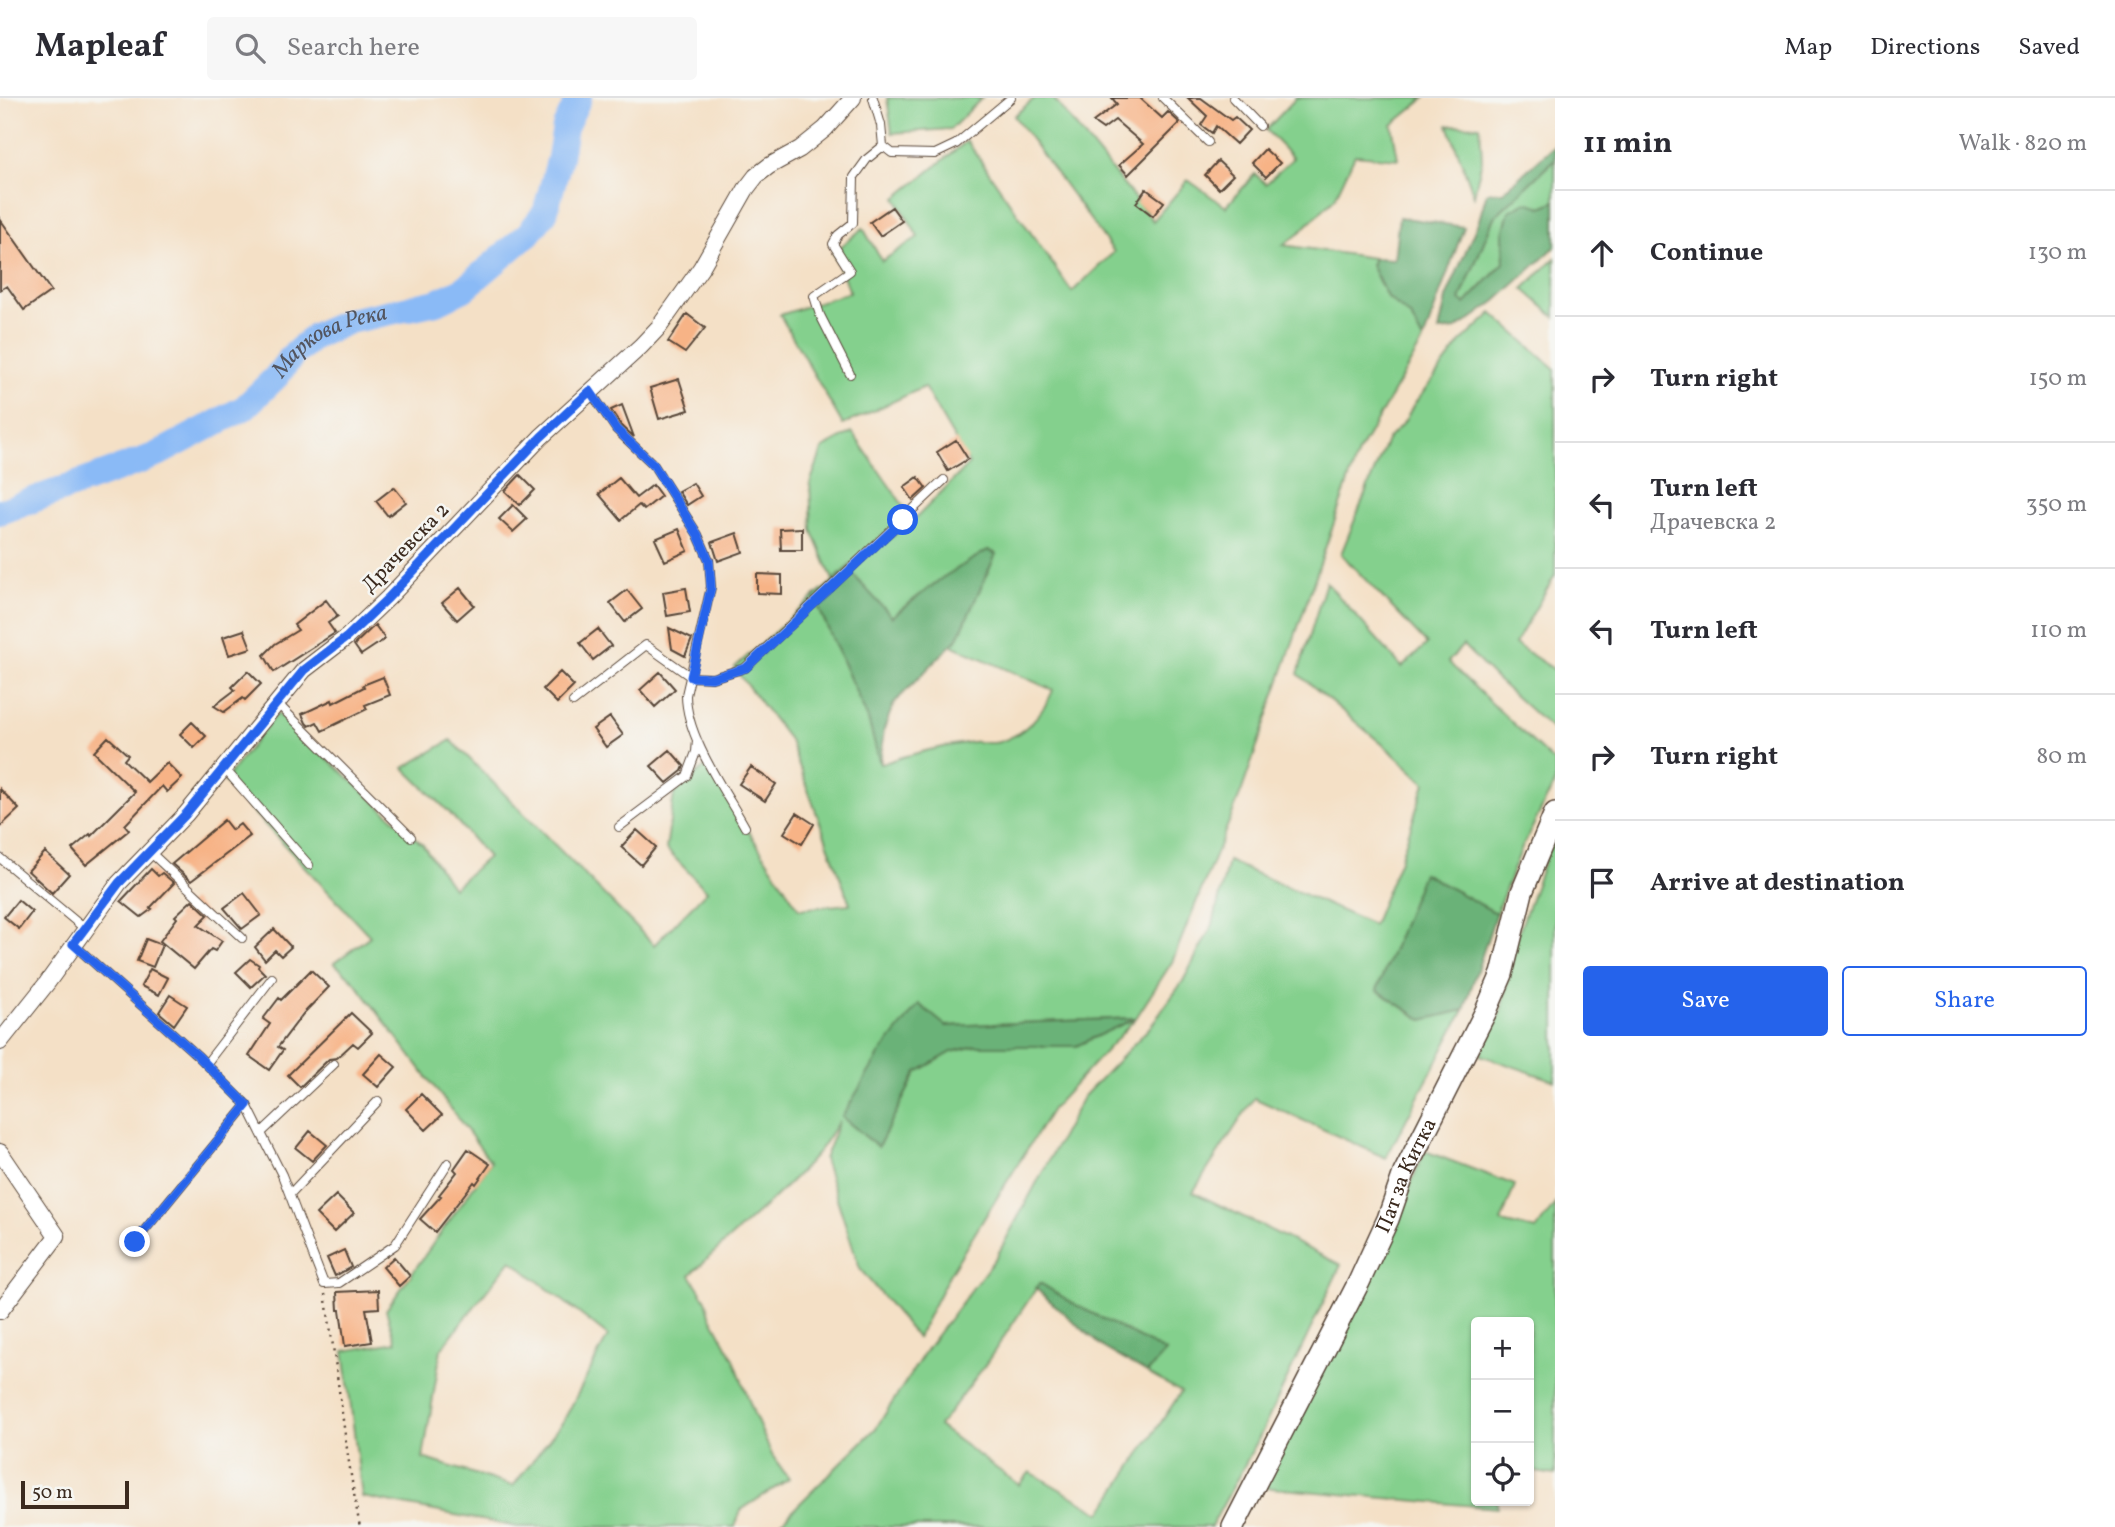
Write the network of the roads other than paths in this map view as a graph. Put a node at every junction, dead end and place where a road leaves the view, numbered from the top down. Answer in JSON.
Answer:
{"nodes":[{"id":1,"x":853,"y":98,"type":"edge"},
{"id":2,"x":873,"y":98,"type":"edge"},
{"id":3,"x":1011,"y":98,"type":"edge"},
{"id":4,"x":1163,"y":98,"type":"edge"},
{"id":5,"x":1233,"y":98,"type":"edge"},
{"id":6,"x":1260,"y":126,"type":"dead end"},
{"id":7,"x":1208,"y":142,"type":"dead end"},
{"id":8,"x":883,"y":146,"type":"junction"},
{"id":9,"x":850,"y":374,"type":"dead end"},
{"id":10,"x":590,"y":391,"type":"junction"},
{"id":11,"x":944,"y":480,"type":"dead end"},
{"id":12,"x":691,"y":677,"type":"junction"},
{"id":13,"x":573,"y":702,"type":"dead end"},
{"id":14,"x":277,"y":703,"type":"junction"},
{"id":15,"x":697,"y":740,"type":"junction"},
{"id":16,"x":224,"y":768,"type":"junction"},
{"id":17,"x":1555,"y":813,"type":"edge"},
{"id":18,"x":620,"y":827,"type":"dead end"},
{"id":19,"x":745,"y":827,"type":"dead end"},
{"id":20,"x":411,"y":837,"type":"dead end"},
{"id":21,"x":150,"y":852,"type":"junction"},
{"id":22,"x":0,"y":858,"type":"edge"},
{"id":23,"x":309,"y":865,"type":"dead end"},
{"id":24,"x":85,"y":929,"type":"junction"},
{"id":25,"x":242,"y":938,"type":"dead end"},
{"id":26,"x":73,"y":944,"type":"junction"},
{"id":27,"x":272,"y":978,"type":"dead end"},
{"id":28,"x":0,"y":1042,"type":"edge"},
{"id":29,"x":206,"y":1064,"type":"junction"},
{"id":30,"x":334,"y":1064,"type":"dead end"},
{"id":31,"x":378,"y":1101,"type":"dead end"},
{"id":32,"x":247,"y":1105,"type":"junction"},
{"id":33,"x":261,"y":1133,"type":"junction"},
{"id":34,"x":0,"y":1152,"type":"edge"},
{"id":35,"x":448,"y":1163,"type":"dead end"},
{"id":36,"x":289,"y":1194,"type":"junction"},
{"id":37,"x":135,"y":1242,"type":"dead end"},
{"id":38,"x":0,"y":1311,"type":"edge"},
{"id":39,"x":1233,"y":1527,"type":"edge"}],
"edges":[{"from":1,"to":10,"type":"street","name":"Драчевска 2"},
{"from":2,"to":8,"type":"lane"},
{"from":3,"to":8,"type":"lane"},
{"from":4,"to":7,"type":"lane"},
{"from":5,"to":6,"type":"lane"},
{"from":8,"to":9,"type":"lane"},
{"from":10,"to":12,"type":"lane"},
{"from":10,"to":14,"type":"street","name":"Драчевска 2"},
{"from":11,"to":12,"type":"lane"},
{"from":12,"to":13,"type":"lane"},
{"from":12,"to":15,"type":"lane"},
{"from":14,"to":16,"type":"street","name":"Драчевска 2"},
{"from":14,"to":20,"type":"lane"},
{"from":15,"to":18,"type":"lane"},
{"from":15,"to":19,"type":"lane"},
{"from":16,"to":21,"type":"street","name":"Драчевска 2"},
{"from":16,"to":23,"type":"lane"},
{"from":17,"to":39,"type":"street","name":"Пат за Китка"},
{"from":21,"to":24,"type":"street","name":"Драчевска 2"},
{"from":21,"to":25,"type":"lane"},
{"from":22,"to":24,"type":"lane"},
{"from":24,"to":26,"type":"street","name":"Драчевска 2"},
{"from":26,"to":28,"type":"street","name":"Драчевска 2"},
{"from":26,"to":29,"type":"lane"},
{"from":27,"to":29,"type":"lane"},
{"from":29,"to":32,"type":"lane"},
{"from":30,"to":33,"type":"lane"},
{"from":31,"to":36,"type":"lane"},
{"from":32,"to":33,"type":"lane"},
{"from":32,"to":37,"type":"lane"},
{"from":33,"to":36,"type":"lane"},
{"from":34,"to":38,"type":"street"},
{"from":35,"to":36,"type":"lane"}]}
